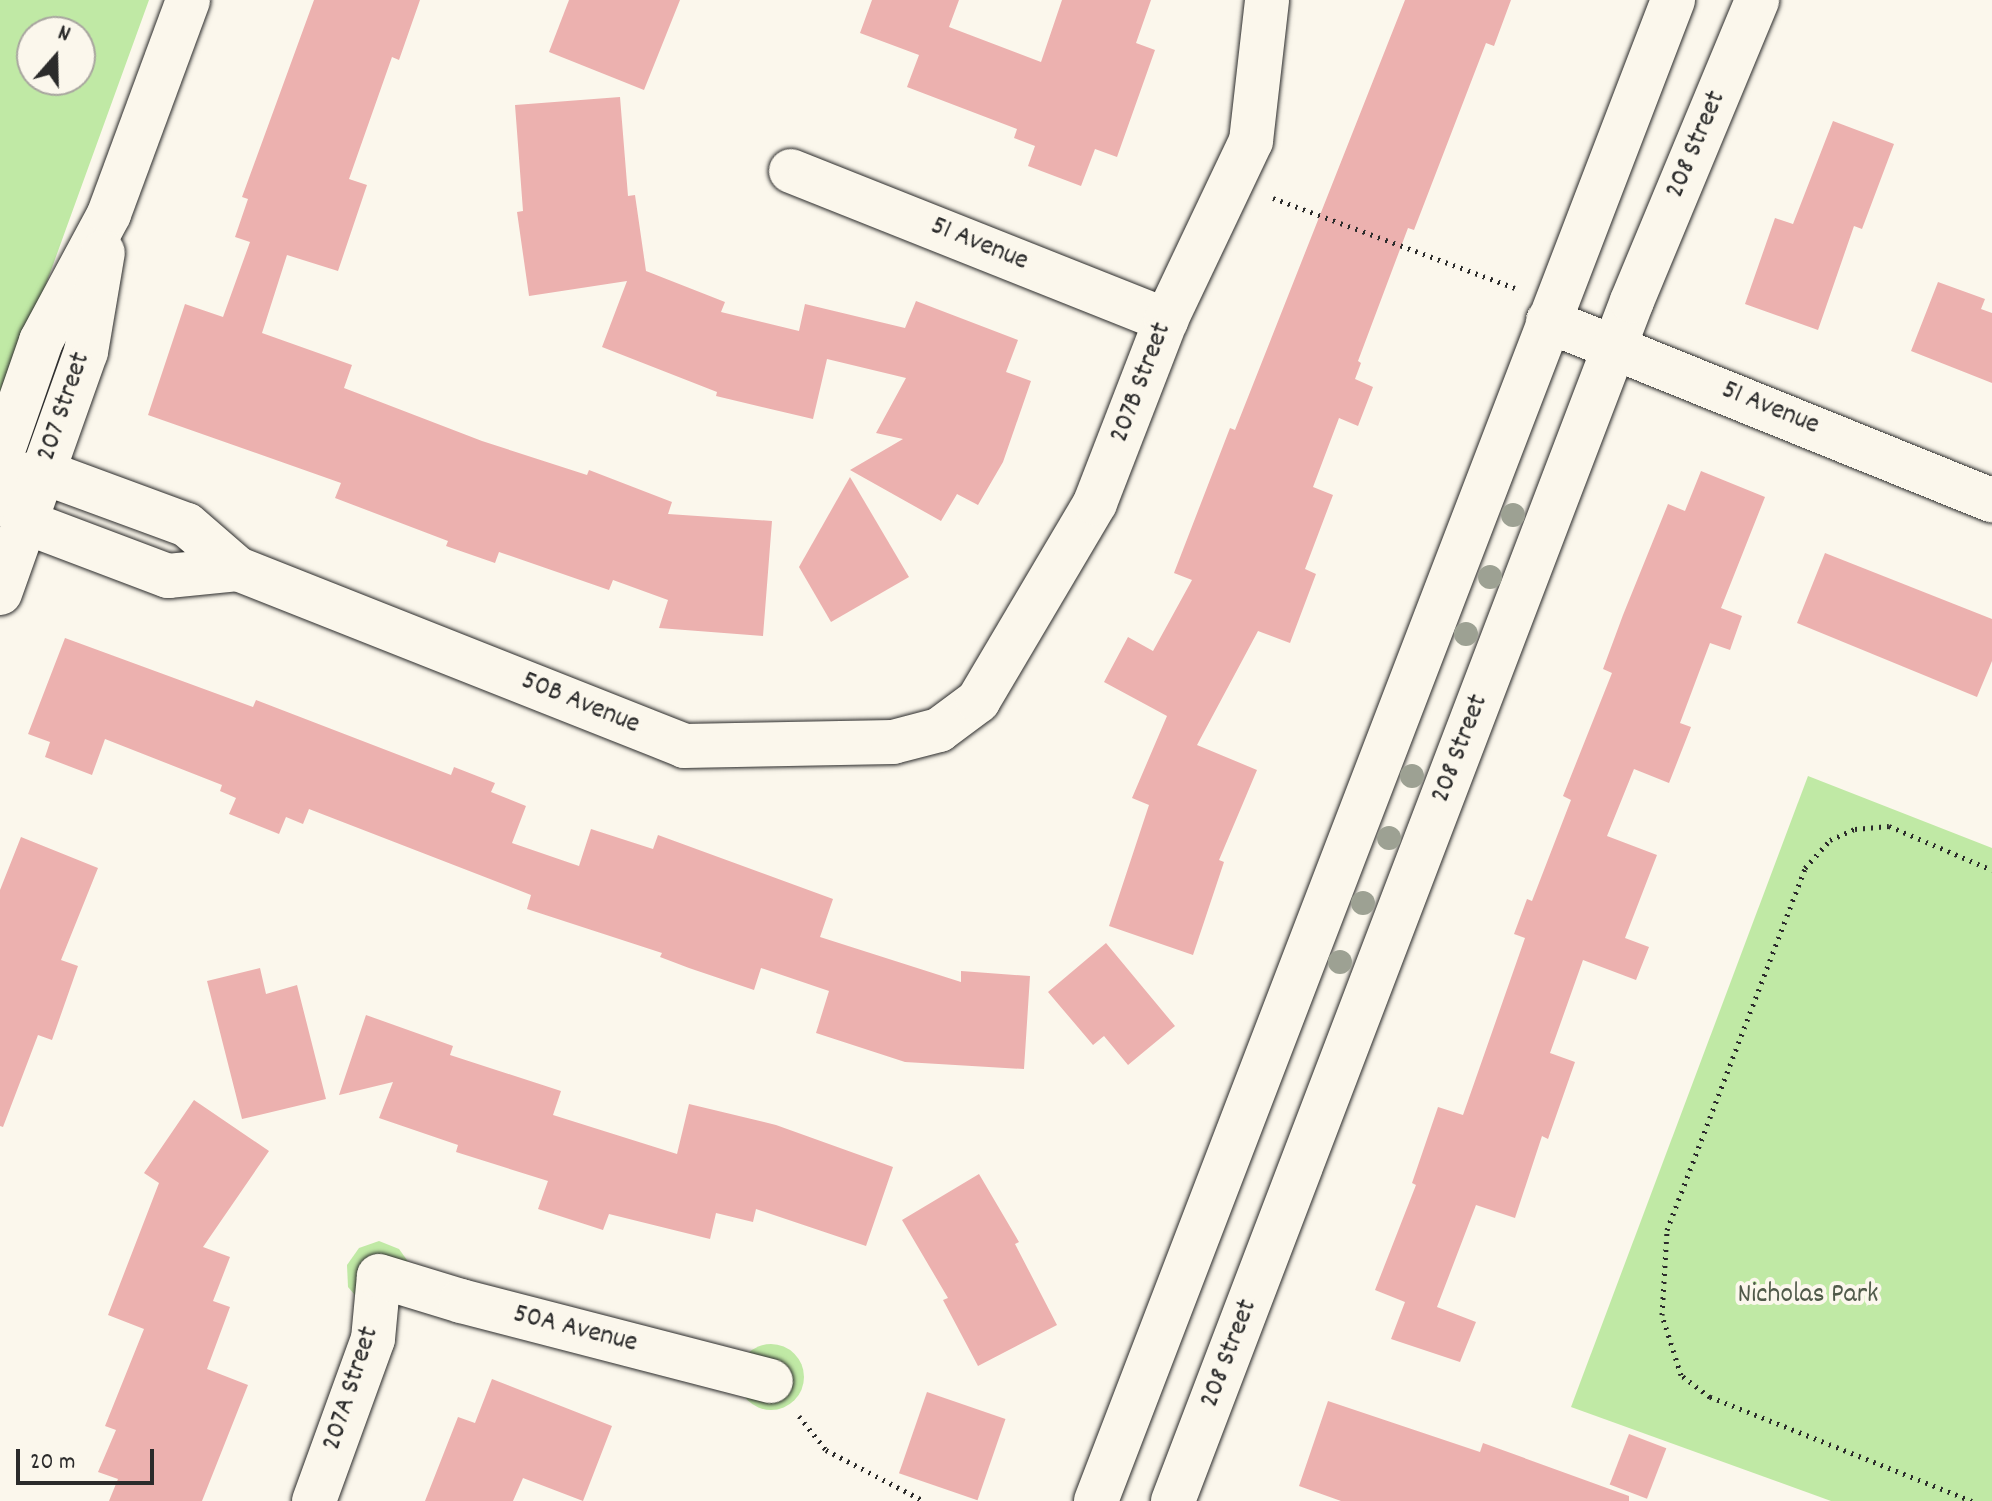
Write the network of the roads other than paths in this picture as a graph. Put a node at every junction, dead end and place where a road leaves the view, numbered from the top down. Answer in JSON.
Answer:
{"nodes":[{"id":1,"x":188,"y":0,"type":"edge"},
{"id":2,"x":1267,"y":0,"type":"edge"},
{"id":3,"x":1673,"y":0,"type":"edge"},
{"id":4,"x":1757,"y":0,"type":"edge"},
{"id":5,"x":791,"y":171,"type":"dead end"},
{"id":6,"x":109,"y":214,"type":"junction"},
{"id":7,"x":1166,"y":320,"type":"junction"},
{"id":8,"x":1548,"y":321,"type":"junction"},
{"id":9,"x":1615,"y":348,"type":"junction"},
{"id":10,"x":0,"y":459,"type":"edge"},
{"id":11,"x":43,"y":472,"type":"junction"},
{"id":12,"x":0,"y":480,"type":"edge"},
{"id":13,"x":1992,"y":500,"type":"edge"},
{"id":14,"x":13,"y":506,"type":"edge"},
{"id":15,"x":238,"y":569,"type":"junction"},
{"id":16,"x":0,"y":593,"type":"edge"},
{"id":17,"x":939,"y":730,"type":"joint"},
{"id":18,"x":379,"y":1276,"type":"joint"},
{"id":19,"x":771,"y":1381,"type":"road end"},
{"id":20,"x":314,"y":1501,"type":"edge"},
{"id":21,"x":1096,"y":1501,"type":"edge"},
{"id":22,"x":1173,"y":1501,"type":"edge"}],
"edges":[{"from":1,"to":6,"type":"street","name":"207 Street"},
{"from":2,"to":7,"type":"street","name":"207B Street"},
{"from":3,"to":8,"type":"street"},
{"from":4,"to":9,"type":"street","name":"208 Street"},
{"from":5,"to":7,"type":"street","name":"51 Avenue"},
{"from":6,"to":10,"type":"street","name":"207 Street"},
{"from":6,"to":11,"type":"street","name":"207 Street"},
{"from":7,"to":17,"type":"street","name":"207B Street"},
{"from":8,"to":9,"type":"street","name":"51 Avenue"},
{"from":8,"to":21,"type":"street"},
{"from":9,"to":13,"type":"street","name":"51 Avenue"},
{"from":9,"to":22,"type":"street","name":"208 Street"},
{"from":11,"to":12,"type":"street"},
{"from":11,"to":14,"type":"street","name":"207 Street"},
{"from":11,"to":15,"type":"street","name":"50B Avenue"},
{"from":14,"to":15,"type":"street","name":"50B Avenue"},
{"from":14,"to":16,"type":"street","name":"207 Street"},
{"from":15,"to":17,"type":"street","name":"50B Avenue"},
{"from":18,"to":19,"type":"street","name":"50A Avenue"},
{"from":18,"to":20,"type":"street","name":"207A Street"}]}
